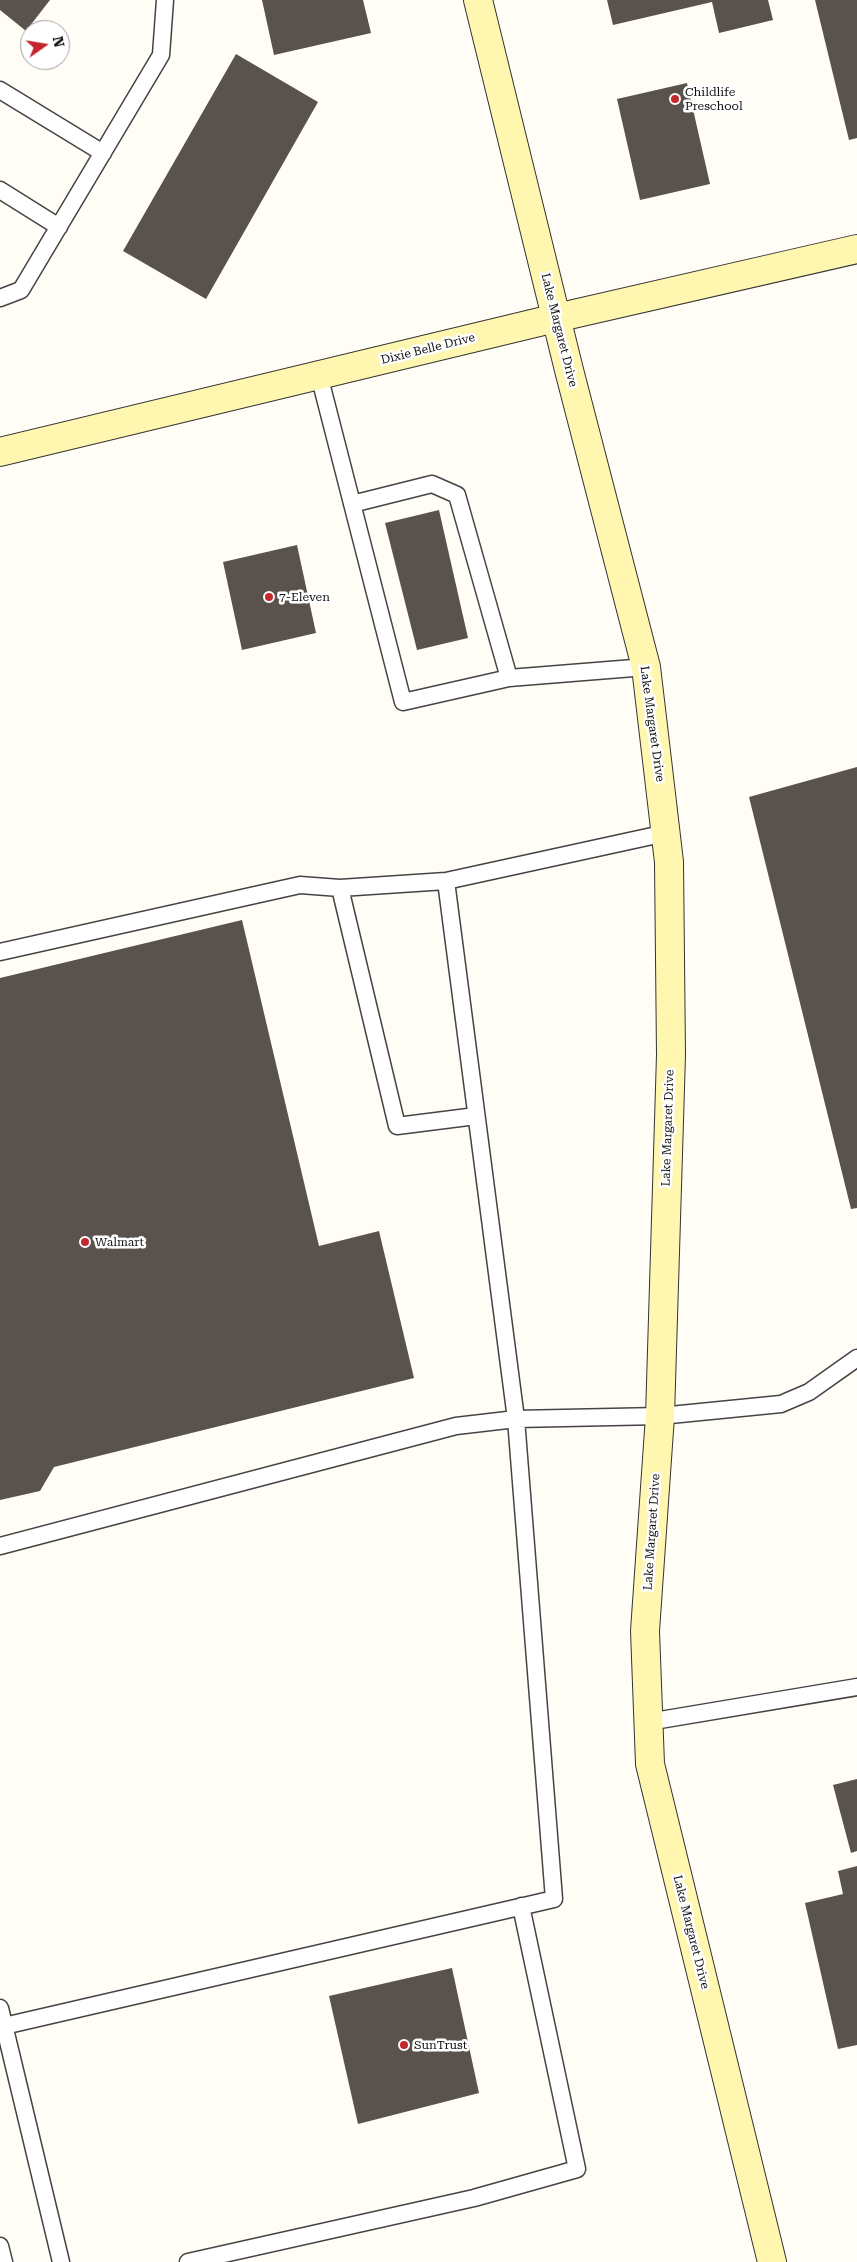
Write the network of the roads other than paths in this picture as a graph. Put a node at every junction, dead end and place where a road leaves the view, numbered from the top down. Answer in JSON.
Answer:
{"nodes":[{"id":1,"x":165,"y":0,"type":"edge"},
{"id":2,"x":478,"y":0,"type":"edge"},
{"id":3,"x":0,"y":90,"type":"edge"},
{"id":4,"x":104,"y":153,"type":"junction"},
{"id":5,"x":0,"y":190,"type":"edge"},
{"id":6,"x":59,"y":227,"type":"junction"},
{"id":7,"x":857,"y":249,"type":"edge"},
{"id":8,"x":0,"y":298,"type":"edge"},
{"id":9,"x":556,"y":318,"type":"junction"},
{"id":10,"x":319,"y":375,"type":"junction"},
{"id":11,"x":0,"y":452,"type":"edge"},
{"id":12,"x":352,"y":504,"type":"junction"},
{"id":13,"x":646,"y":666,"type":"junction"},
{"id":14,"x":509,"y":678,"type":"junction"},
{"id":15,"x":666,"y":833,"type":"junction"},
{"id":16,"x":446,"y":881,"type":"junction"},
{"id":17,"x":340,"y":888,"type":"junction"},
{"id":18,"x":0,"y":952,"type":"edge"},
{"id":19,"x":476,"y":1116,"type":"junction"},
{"id":20,"x":857,"y":1358,"type":"edge"},
{"id":21,"x":660,"y":1416,"type":"junction"},
{"id":22,"x":516,"y":1419,"type":"junction"},
{"id":23,"x":0,"y":1546,"type":"edge"},
{"id":24,"x":857,"y":1687,"type":"edge"},
{"id":25,"x":648,"y":1722,"type":"junction"},
{"id":26,"x":521,"y":1906,"type":"junction"},
{"id":27,"x":0,"y":2008,"type":"edge"},
{"id":28,"x":4,"y":2026,"type":"junction"},
{"id":29,"x":0,"y":2246,"type":"edge"},
{"id":30,"x":4,"y":2262,"type":"edge"},
{"id":31,"x":61,"y":2262,"type":"edge"},
{"id":32,"x":188,"y":2262,"type":"edge"},
{"id":33,"x":772,"y":2262,"type":"edge"}],
"edges":[{"from":1,"to":4,"type":"lane"},
{"from":2,"to":9,"type":"street","name":"Lake Margaret Drive"},
{"from":3,"to":4,"type":"lane"},
{"from":4,"to":6,"type":"lane"},
{"from":5,"to":6,"type":"lane"},
{"from":6,"to":8,"type":"lane"},
{"from":7,"to":9,"type":"street","name":"Dixie Belle Drive"},
{"from":9,"to":10,"type":"street","name":"Dixie Belle Drive"},
{"from":9,"to":13,"type":"street","name":"Lake Margaret Drive"},
{"from":10,"to":11,"type":"street","name":"Dixie Belle Drive"},
{"from":10,"to":12,"type":"lane"},
{"from":12,"to":14,"type":"lane"},
{"from":12,"to":14,"type":"lane"},
{"from":13,"to":14,"type":"lane"},
{"from":13,"to":15,"type":"street","name":"Lake Margaret Drive"},
{"from":15,"to":16,"type":"lane"},
{"from":15,"to":21,"type":"street","name":"Lake Margaret Drive"},
{"from":16,"to":17,"type":"lane"},
{"from":16,"to":19,"type":"lane"},
{"from":17,"to":18,"type":"lane"},
{"from":17,"to":19,"type":"lane"},
{"from":19,"to":22,"type":"lane"},
{"from":20,"to":21,"type":"lane"},
{"from":21,"to":22,"type":"lane"},
{"from":21,"to":25,"type":"street","name":"Lake Margaret Drive"},
{"from":22,"to":23,"type":"lane"},
{"from":22,"to":26,"type":"lane"},
{"from":24,"to":25,"type":"lane"},
{"from":25,"to":33,"type":"street","name":"Lake Margaret Drive"},
{"from":26,"to":28,"type":"lane"},
{"from":26,"to":32,"type":"lane"},
{"from":27,"to":28,"type":"lane"},
{"from":28,"to":31,"type":"lane"},
{"from":29,"to":30,"type":"lane"}]}
